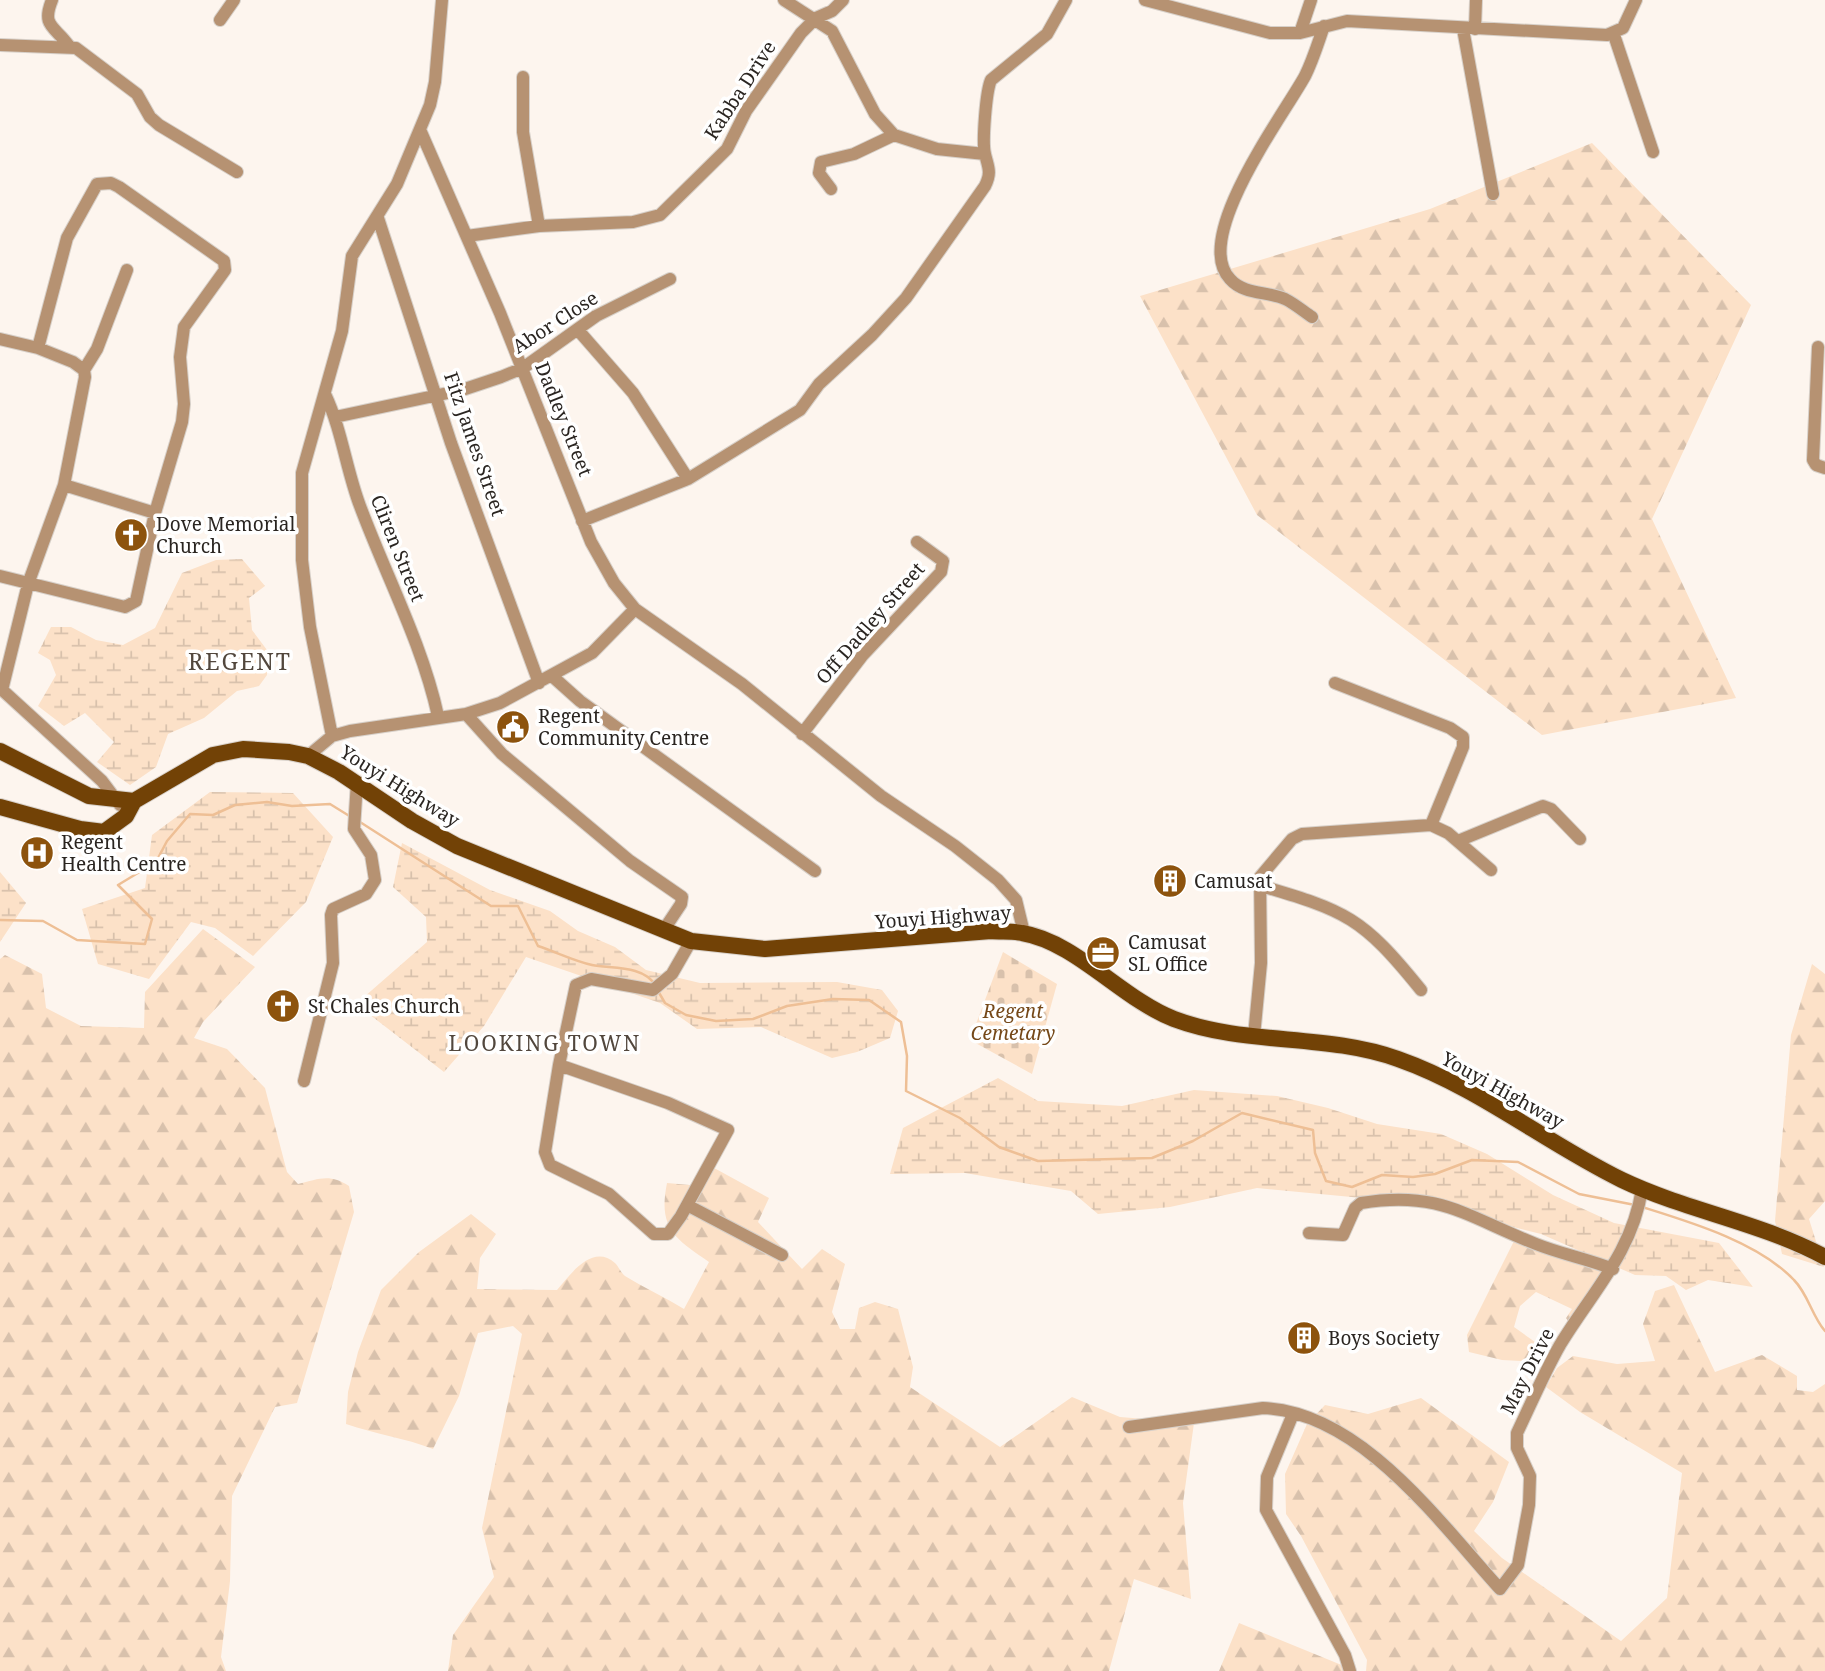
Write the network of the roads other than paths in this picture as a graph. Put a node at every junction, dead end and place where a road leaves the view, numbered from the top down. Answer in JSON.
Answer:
{"nodes":[{"id":1,"x":52,"y":0,"type":"edge"},
{"id":2,"x":234,"y":0,"type":"edge"},
{"id":3,"x":442,"y":0,"type":"edge"},
{"id":4,"x":785,"y":0,"type":"edge"},
{"id":5,"x":843,"y":0,"type":"edge"},
{"id":6,"x":1066,"y":0,"type":"edge"},
{"id":7,"x":1145,"y":0,"type":"edge"},
{"id":8,"x":1311,"y":0,"type":"edge"},
{"id":9,"x":1476,"y":0,"type":"edge"},
{"id":10,"x":1636,"y":0,"type":"edge"},
{"id":11,"x":816,"y":18,"type":"junction"},
{"id":12,"x":220,"y":20,"type":"dead end"},
{"id":13,"x":1324,"y":26,"type":"junction"},
{"id":14,"x":1469,"y":29,"type":"junction"},
{"id":15,"x":1300,"y":33,"type":"junction"},
{"id":16,"x":1614,"y":35,"type":"junction"},
{"id":17,"x":0,"y":46,"type":"edge"},
{"id":18,"x":69,"y":46,"type":"junction"},
{"id":19,"x":523,"y":77,"type":"dead end"},
{"id":20,"x":421,"y":132,"type":"junction"},
{"id":21,"x":894,"y":135,"type":"junction"},
{"id":22,"x":1653,"y":152,"type":"dead end"},
{"id":23,"x":985,"y":155,"type":"junction"},
{"id":24,"x":237,"y":172,"type":"dead end"},
{"id":25,"x":831,"y":189,"type":"dead end"},
{"id":26,"x":1493,"y":194,"type":"dead end"},
{"id":27,"x":378,"y":218,"type":"junction"},
{"id":28,"x":539,"y":226,"type":"junction"},
{"id":29,"x":467,"y":236,"type":"junction"},
{"id":30,"x":127,"y":270,"type":"dead end"},
{"id":31,"x":670,"y":279,"type":"dead end"},
{"id":32,"x":1312,"y":317,"type":"dead end"},
{"id":33,"x":578,"y":330,"type":"junction"},
{"id":34,"x":0,"y":339,"type":"edge"},
{"id":35,"x":1818,"y":347,"type":"dead end"},
{"id":36,"x":38,"y":348,"type":"junction"},
{"id":37,"x":523,"y":368,"type":"junction"},
{"id":38,"x":84,"y":370,"type":"junction"},
{"id":39,"x":325,"y":394,"type":"junction"},
{"id":40,"x":438,"y":395,"type":"junction"},
{"id":41,"x":335,"y":417,"type":"junction"},
{"id":42,"x":1825,"y":468,"type":"edge"},
{"id":43,"x":688,"y":479,"type":"junction"},
{"id":44,"x":64,"y":485,"type":"junction"},
{"id":45,"x":155,"y":513,"type":"junction"},
{"id":46,"x":582,"y":521,"type":"junction"},
{"id":47,"x":917,"y":542,"type":"dead end"},
{"id":48,"x":0,"y":576,"type":"edge"},
{"id":49,"x":28,"y":584,"type":"junction"},
{"id":50,"x":635,"y":609,"type":"junction"},
{"id":51,"x":552,"y":676,"type":"junction"},
{"id":52,"x":539,"y":683,"type":"junction"},
{"id":53,"x":1335,"y":683,"type":"dead end"},
{"id":54,"x":1,"y":689,"type":"edge"},
{"id":55,"x":466,"y":714,"type":"junction"},
{"id":56,"x":438,"y":716,"type":"junction"},
{"id":57,"x":802,"y":734,"type":"junction"},
{"id":58,"x":332,"y":736,"type":"junction"},
{"id":59,"x":0,"y":751,"type":"edge"},
{"id":60,"x":308,"y":756,"type":"junction"},
{"id":61,"x":356,"y":782,"type":"junction"},
{"id":62,"x":126,"y":806,"type":"junction"},
{"id":63,"x":0,"y":807,"type":"edge"},
{"id":64,"x":1431,"y":825,"type":"junction"},
{"id":65,"x":1580,"y":839,"type":"dead end"},
{"id":66,"x":1458,"y":841,"type":"junction"},
{"id":67,"x":1491,"y":870,"type":"dead end"},
{"id":68,"x":815,"y":871,"type":"dead end"},
{"id":69,"x":1258,"y":885,"type":"junction"},
{"id":70,"x":663,"y":931,"type":"junction"},
{"id":71,"x":1024,"y":933,"type":"junction"},
{"id":72,"x":691,"y":941,"type":"junction"},
{"id":73,"x":1421,"y":990,"type":"dead end"},
{"id":74,"x":1254,"y":1036,"type":"junction"},
{"id":75,"x":559,"y":1065,"type":"junction"},
{"id":76,"x":304,"y":1081,"type":"dead end"},
{"id":77,"x":1641,"y":1195,"type":"junction"},
{"id":78,"x":687,"y":1205,"type":"junction"},
{"id":79,"x":1309,"y":1233,"type":"dead end"},
{"id":80,"x":782,"y":1255,"type":"dead end"},
{"id":81,"x":1825,"y":1257,"type":"edge"},
{"id":82,"x":1613,"y":1269,"type":"junction"},
{"id":83,"x":1293,"y":1415,"type":"junction"},
{"id":84,"x":1129,"y":1427,"type":"dead end"},
{"id":85,"x":1350,"y":1671,"type":"edge"}],
"edges":[{"from":1,"to":18,"type":"street"},
{"from":2,"to":12,"type":"street"},
{"from":3,"to":20,"type":"street"},
{"from":4,"to":11,"type":"street"},
{"from":5,"to":11,"type":"street","name":"Kabba Drive"},
{"from":6,"to":23,"type":"street"},
{"from":7,"to":15,"type":"street"},
{"from":8,"to":15,"type":"street"},
{"from":9,"to":14,"type":"street"},
{"from":10,"to":16,"type":"street"},
{"from":11,"to":21,"type":"street"},
{"from":11,"to":28,"type":"street","name":"Kabba Drive"},
{"from":13,"to":14,"type":"street"},
{"from":13,"to":15,"type":"street"},
{"from":13,"to":32,"type":"street"},
{"from":14,"to":16,"type":"street"},
{"from":14,"to":26,"type":"street"},
{"from":16,"to":22,"type":"street"},
{"from":17,"to":18,"type":"street"},
{"from":18,"to":24,"type":"street"},
{"from":19,"to":28,"type":"street"},
{"from":20,"to":27,"type":"street"},
{"from":20,"to":29,"type":"street","name":"Dadley Street"},
{"from":21,"to":23,"type":"street"},
{"from":21,"to":25,"type":"street"},
{"from":23,"to":43,"type":"street"},
{"from":27,"to":39,"type":"street"},
{"from":27,"to":40,"type":"street","name":"Fitz James Street"},
{"from":28,"to":29,"type":"street","name":"Kabba Drive"},
{"from":29,"to":37,"type":"street","name":"Dadley Street"},
{"from":30,"to":38,"type":"street"},
{"from":31,"to":33,"type":"street","name":"Abor Close"},
{"from":33,"to":37,"type":"street","name":"Abor Close"},
{"from":33,"to":43,"type":"street"},
{"from":34,"to":36,"type":"street"},
{"from":35,"to":42,"type":"street"},
{"from":36,"to":38,"type":"street"},
{"from":36,"to":45,"type":"street"},
{"from":37,"to":40,"type":"street","name":"Abor Close"},
{"from":37,"to":46,"type":"street","name":"Dadley Street"},
{"from":38,"to":44,"type":"street"},
{"from":39,"to":41,"type":"street","name":"Cliren Street"},
{"from":39,"to":58,"type":"street"},
{"from":40,"to":41,"type":"street","name":"Abor Close"},
{"from":40,"to":52,"type":"street","name":"Fitz James Street"},
{"from":41,"to":56,"type":"street","name":"Cliren Street"},
{"from":43,"to":46,"type":"street"},
{"from":44,"to":45,"type":"street"},
{"from":44,"to":49,"type":"street"},
{"from":45,"to":49,"type":"street"},
{"from":46,"to":50,"type":"street","name":"Dadley Street"},
{"from":47,"to":57,"type":"street","name":"Off Dadley Street"},
{"from":48,"to":49,"type":"street"},
{"from":49,"to":54,"type":"street"},
{"from":50,"to":51,"type":"street"},
{"from":50,"to":57,"type":"street","name":"Dadley Street"},
{"from":51,"to":52,"type":"street"},
{"from":51,"to":68,"type":"street"},
{"from":52,"to":55,"type":"street"},
{"from":53,"to":64,"type":"street"},
{"from":54,"to":62,"type":"street"},
{"from":55,"to":56,"type":"street"},
{"from":55,"to":70,"type":"street"},
{"from":56,"to":58,"type":"street"},
{"from":57,"to":71,"type":"street","name":"Dadley Street"},
{"from":58,"to":60,"type":"street"},
{"from":59,"to":62,"type":"main road"},
{"from":60,"to":61,"type":"main road","name":"Youyi Highway"},
{"from":60,"to":62,"type":"main road","name":"Youyi Highway"},
{"from":61,"to":70,"type":"main road","name":"Youyi Highway"},
{"from":61,"to":76,"type":"street"},
{"from":62,"to":63,"type":"main road","name":"Youyi Highway"},
{"from":64,"to":66,"type":"street"},
{"from":64,"to":69,"type":"street"},
{"from":65,"to":66,"type":"street"},
{"from":66,"to":67,"type":"street"},
{"from":69,"to":73,"type":"street"},
{"from":69,"to":74,"type":"street"},
{"from":70,"to":72,"type":"main road","name":"Youyi Highway"},
{"from":71,"to":72,"type":"main road","name":"Youyi Highway"},
{"from":71,"to":74,"type":"main road","name":"Youyi Highway"},
{"from":72,"to":75,"type":"street"},
{"from":74,"to":77,"type":"main road","name":"Youyi Highway"},
{"from":75,"to":78,"type":"street"},
{"from":75,"to":78,"type":"street"},
{"from":77,"to":81,"type":"main road","name":"Youyi Highway"},
{"from":77,"to":82,"type":"street","name":"May Drive"},
{"from":78,"to":80,"type":"street"},
{"from":79,"to":82,"type":"street"},
{"from":82,"to":83,"type":"street","name":"May Drive"},
{"from":83,"to":84,"type":"street"},
{"from":83,"to":85,"type":"street"}]}
